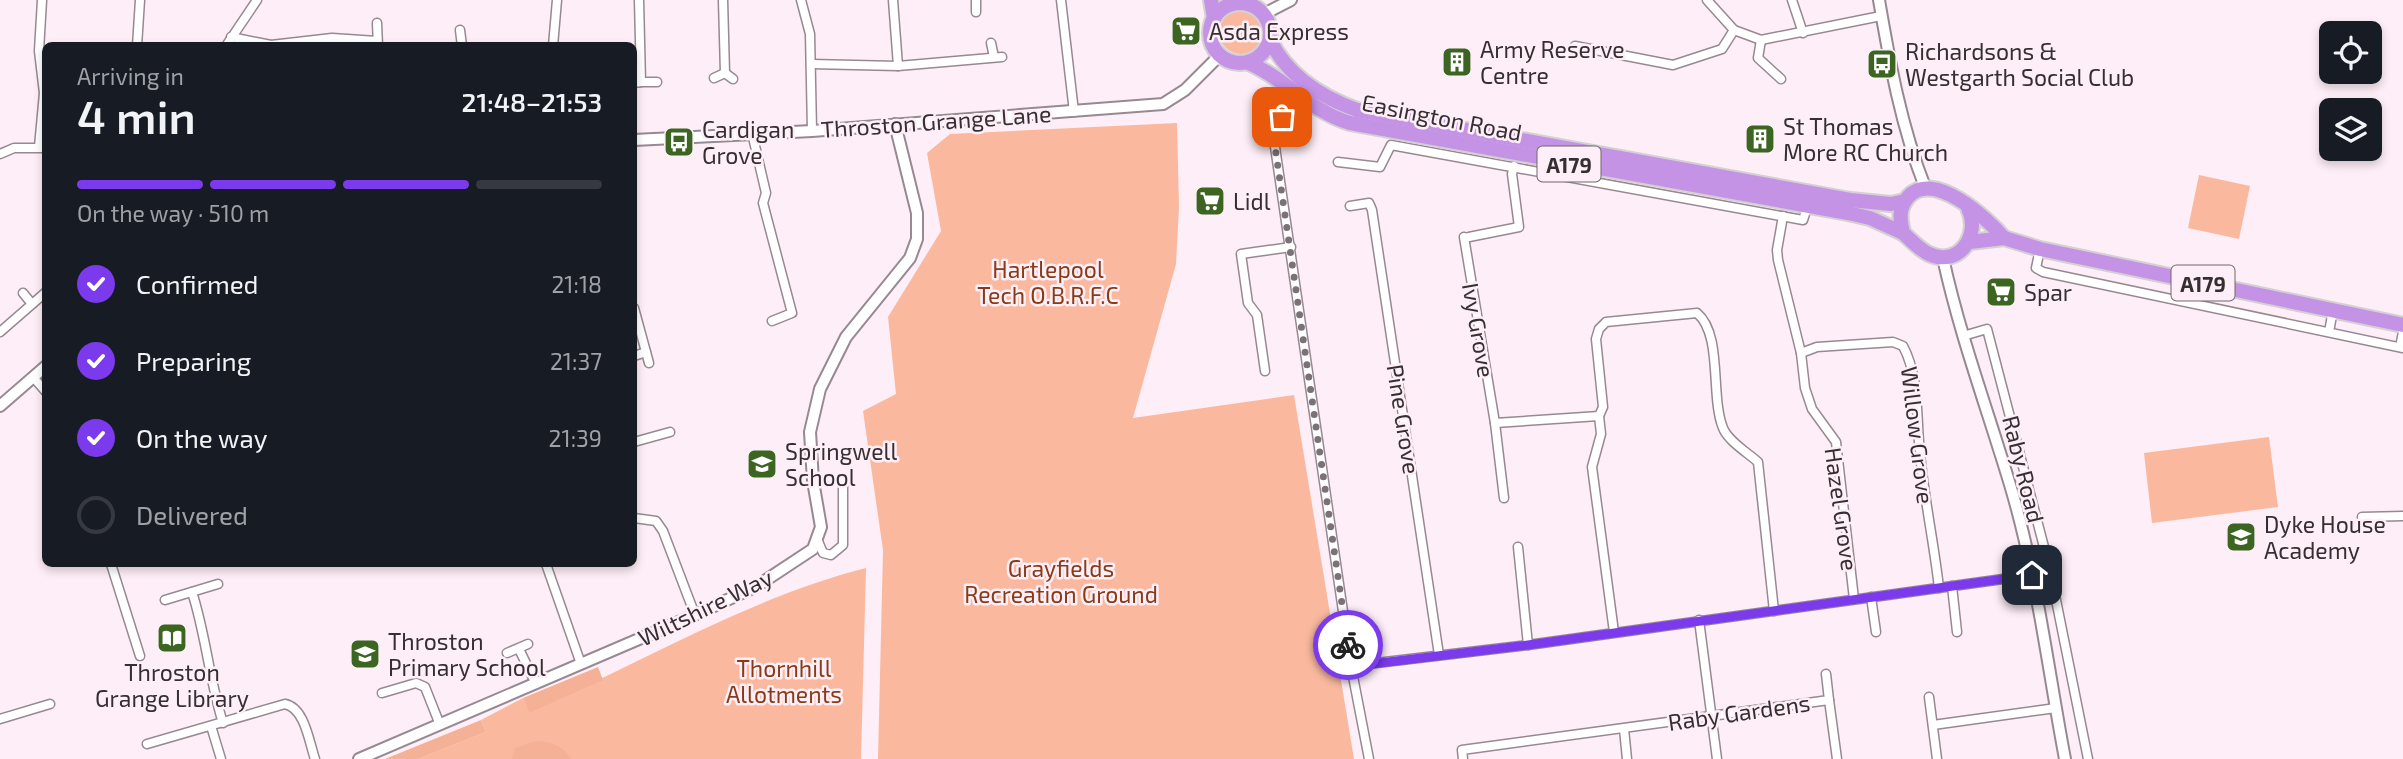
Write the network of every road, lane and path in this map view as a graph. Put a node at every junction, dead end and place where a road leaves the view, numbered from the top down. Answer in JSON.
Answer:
{"nodes":[{"id":1,"x":43,"y":0,"type":"edge"},
{"id":2,"x":141,"y":0,"type":"edge"},
{"id":3,"x":257,"y":0,"type":"edge"},
{"id":4,"x":557,"y":0,"type":"edge"},
{"id":5,"x":639,"y":0,"type":"edge"},
{"id":6,"x":723,"y":0,"type":"edge"},
{"id":7,"x":801,"y":0,"type":"edge"},
{"id":8,"x":892,"y":0,"type":"edge"},
{"id":9,"x":976,"y":0,"type":"edge"},
{"id":10,"x":1062,"y":0,"type":"edge"},
{"id":11,"x":1211,"y":0,"type":"edge"},
{"id":12,"x":1291,"y":0,"type":"edge"},
{"id":13,"x":1707,"y":0,"type":"edge"},
{"id":14,"x":1792,"y":0,"type":"edge"},
{"id":15,"x":1879,"y":0,"type":"edge"},
{"id":16,"x":1238,"y":1,"type":"edge"},
{"id":17,"x":976,"y":12,"type":"dead end"},
{"id":18,"x":1264,"y":14,"type":"junction"},
{"id":19,"x":1881,"y":16,"type":"junction"},
{"id":20,"x":1214,"y":18,"type":"junction"},
{"id":21,"x":377,"y":23,"type":"dead end"},
{"id":22,"x":460,"y":30,"type":"dead end"},
{"id":23,"x":1734,"y":30,"type":"junction"},
{"id":24,"x":1803,"y":33,"type":"junction"},
{"id":25,"x":231,"y":37,"type":"junction"},
{"id":26,"x":1270,"y":40,"type":"junction"},
{"id":27,"x":1761,"y":40,"type":"junction"},
{"id":28,"x":137,"y":42,"type":"edge"},
{"id":29,"x":228,"y":42,"type":"edge"},
{"id":30,"x":260,"y":42,"type":"edge"},
{"id":31,"x":309,"y":42,"type":"edge"},
{"id":32,"x":368,"y":42,"type":"edge"},
{"id":33,"x":377,"y":42,"type":"edge"},
{"id":34,"x":462,"y":42,"type":"edge"},
{"id":35,"x":554,"y":42,"type":"edge"},
{"id":36,"x":991,"y":43,"type":"dead end"},
{"id":37,"x":1575,"y":46,"type":"dead end"},
{"id":38,"x":1219,"y":56,"type":"junction"},
{"id":39,"x":1248,"y":63,"type":"junction"},
{"id":40,"x":811,"y":64,"type":"junction"},
{"id":41,"x":898,"y":66,"type":"junction"},
{"id":42,"x":725,"y":73,"type":"junction"},
{"id":43,"x":42,"y":76,"type":"edge"},
{"id":44,"x":714,"y":78,"type":"dead end"},
{"id":45,"x":733,"y":79,"type":"dead end"},
{"id":46,"x":1781,"y":79,"type":"dead end"},
{"id":47,"x":657,"y":82,"type":"dead end"},
{"id":48,"x":637,"y":83,"type":"edge"},
{"id":49,"x":1298,"y":96,"type":"junction"},
{"id":50,"x":1074,"y":111,"type":"junction"},
{"id":51,"x":895,"y":124,"type":"junction"},
{"id":52,"x":812,"y":131,"type":"junction"},
{"id":53,"x":1399,"y":132,"type":"junction"},
{"id":54,"x":752,"y":133,"type":"junction"},
{"id":55,"x":1494,"y":134,"type":"junction"},
{"id":56,"x":637,"y":140,"type":"edge"},
{"id":57,"x":42,"y":147,"type":"edge"},
{"id":58,"x":1491,"y":150,"type":"junction"},
{"id":59,"x":0,"y":154,"type":"edge"},
{"id":60,"x":1338,"y":162,"type":"dead end"},
{"id":61,"x":1514,"y":166,"type":"junction"},
{"id":62,"x":1925,"y":187,"type":"junction"},
{"id":63,"x":1809,"y":199,"type":"junction"},
{"id":64,"x":1905,"y":201,"type":"junction"},
{"id":65,"x":1350,"y":206,"type":"dead end"},
{"id":66,"x":1968,"y":208,"type":"junction"},
{"id":67,"x":1783,"y":216,"type":"junction"},
{"id":68,"x":1903,"y":233,"type":"junction"},
{"id":69,"x":2004,"y":238,"type":"junction"},
{"id":70,"x":1970,"y":242,"type":"junction"},
{"id":71,"x":1292,"y":247,"type":"junction"},
{"id":72,"x":2040,"y":249,"type":"junction"},
{"id":73,"x":1943,"y":258,"type":"junction"},
{"id":74,"x":23,"y":293,"type":"dead end"},
{"id":75,"x":42,"y":295,"type":"edge"},
{"id":76,"x":32,"y":304,"type":"junction"},
{"id":77,"x":2333,"y":310,"type":"junction"},
{"id":78,"x":637,"y":319,"type":"edge"},
{"id":79,"x":772,"y":321,"type":"dead end"},
{"id":80,"x":2403,"y":325,"type":"edge"},
{"id":81,"x":0,"y":332,"type":"edge"},
{"id":82,"x":2329,"y":332,"type":"junction"},
{"id":83,"x":2403,"y":332,"type":"edge"},
{"id":84,"x":1963,"y":336,"type":"junction"},
{"id":85,"x":2401,"y":347,"type":"edge"},
{"id":86,"x":646,"y":352,"type":"junction"},
{"id":87,"x":1801,"y":353,"type":"junction"},
{"id":88,"x":637,"y":355,"type":"edge"},
{"id":89,"x":649,"y":363,"type":"dead end"},
{"id":90,"x":42,"y":369,"type":"edge"},
{"id":91,"x":1265,"y":371,"type":"dead end"},
{"id":92,"x":33,"y":377,"type":"junction"},
{"id":93,"x":42,"y":387,"type":"edge"},
{"id":94,"x":0,"y":406,"type":"edge"},
{"id":95,"x":1599,"y":416,"type":"junction"},
{"id":96,"x":1495,"y":423,"type":"junction"},
{"id":97,"x":670,"y":432,"type":"dead end"},
{"id":98,"x":637,"y":441,"type":"edge"},
{"id":99,"x":843,"y":482,"type":"dead end"},
{"id":100,"x":1504,"y":498,"type":"dead end"},
{"id":101,"x":2403,"y":516,"type":"edge"},
{"id":102,"x":2362,"y":517,"type":"dead end"},
{"id":103,"x":637,"y":518,"type":"edge"},
{"id":104,"x":818,"y":541,"type":"junction"},
{"id":105,"x":1518,"y":547,"type":"dead end"},
{"id":106,"x":112,"y":567,"type":"edge"},
{"id":107,"x":547,"y":567,"type":"edge"},
{"id":108,"x":2032,"y":575,"type":"junction"},
{"id":109,"x":218,"y":584,"type":"dead end"},
{"id":110,"x":1952,"y":586,"type":"junction"},
{"id":111,"x":1939,"y":588,"type":"junction"},
{"id":112,"x":192,"y":592,"type":"junction"},
{"id":113,"x":1871,"y":597,"type":"junction"},
{"id":114,"x":1854,"y":599,"type":"junction"},
{"id":115,"x":164,"y":600,"type":"dead end"},
{"id":116,"x":1774,"y":611,"type":"junction"},
{"id":117,"x":695,"y":615,"type":"junction"},
{"id":118,"x":1699,"y":620,"type":"junction"},
{"id":119,"x":1614,"y":632,"type":"junction"},
{"id":120,"x":1876,"y":632,"type":"dead end"},
{"id":121,"x":1957,"y":632,"type":"dead end"},
{"id":122,"x":528,"y":644,"type":"dead end"},
{"id":123,"x":1528,"y":645,"type":"junction"},
{"id":124,"x":519,"y":649,"type":"junction"},
{"id":125,"x":507,"y":653,"type":"dead end"},
{"id":126,"x":1439,"y":655,"type":"junction"},
{"id":127,"x":140,"y":656,"type":"dead end"},
{"id":128,"x":581,"y":664,"type":"junction"},
{"id":129,"x":1351,"y":666,"type":"junction"},
{"id":130,"x":1826,"y":674,"type":"dead end"},
{"id":131,"x":536,"y":684,"type":"junction"},
{"id":132,"x":382,"y":694,"type":"dead end"},
{"id":133,"x":1929,"y":697,"type":"dead end"},
{"id":134,"x":1829,"y":700,"type":"junction"},
{"id":135,"x":50,"y":704,"type":"dead end"},
{"id":136,"x":2056,"y":708,"type":"junction"},
{"id":137,"x":1712,"y":715,"type":"junction"},
{"id":138,"x":0,"y":719,"type":"edge"},
{"id":139,"x":223,"y":723,"type":"junction"},
{"id":140,"x":440,"y":725,"type":"junction"},
{"id":141,"x":1933,"y":725,"type":"junction"},
{"id":142,"x":211,"y":726,"type":"junction"},
{"id":143,"x":1623,"y":729,"type":"junction"},
{"id":144,"x":147,"y":744,"type":"dead end"},
{"id":145,"x":1462,"y":754,"type":"edge"},
{"id":146,"x":221,"y":759,"type":"edge"},
{"id":147,"x":315,"y":759,"type":"edge"},
{"id":148,"x":359,"y":759,"type":"edge"},
{"id":149,"x":1369,"y":759,"type":"edge"},
{"id":150,"x":1627,"y":759,"type":"edge"},
{"id":151,"x":1717,"y":759,"type":"edge"},
{"id":152,"x":1837,"y":759,"type":"edge"},
{"id":153,"x":1937,"y":759,"type":"edge"},
{"id":154,"x":2065,"y":759,"type":"edge"},
{"id":155,"x":2088,"y":759,"type":"edge"}],
"edges":[{"from":1,"to":43,"type":"street"},
{"from":2,"to":28,"type":"street"},
{"from":3,"to":25,"type":"street"},
{"from":4,"to":35,"type":"street"},
{"from":5,"to":48,"type":"street"},
{"from":6,"to":42,"type":"street"},
{"from":7,"to":40,"type":"street"},
{"from":8,"to":41,"type":"street"},
{"from":9,"to":17,"type":"street"},
{"from":10,"to":50,"type":"street"},
{"from":11,"to":20,"type":"highway"},
{"from":12,"to":18,"type":"street"},
{"from":13,"to":23,"type":"street"},
{"from":14,"to":24,"type":"street"},
{"from":15,"to":19,"type":"street"},
{"from":16,"to":18,"type":"highway"},
{"from":16,"to":20,"type":"highway"},
{"from":18,"to":26,"type":"highway","name":"Easington Road"},
{"from":19,"to":24,"type":"street"},
{"from":19,"to":62,"type":"street"},
{"from":20,"to":38,"type":"highway"},
{"from":21,"to":33,"type":"street"},
{"from":22,"to":34,"type":"street"},
{"from":23,"to":27,"type":"street"},
{"from":23,"to":37,"type":"street"},
{"from":24,"to":27,"type":"street"},
{"from":25,"to":29,"type":"street"},
{"from":25,"to":30,"type":"street"},
{"from":26,"to":39,"type":"highway"},
{"from":26,"to":53,"type":"highway","name":"Easington Road","number":"A179"},
{"from":27,"to":46,"type":"street"},
{"from":31,"to":32,"type":"street"},
{"from":36,"to":41,"type":"street"},
{"from":38,"to":39,"type":"highway","name":"Easington Road"},
{"from":38,"to":50,"type":"street","name":"Throston Grange Lane"},
{"from":39,"to":49,"type":"highway","name":"Easington Road","number":"A179"},
{"from":40,"to":41,"type":"street"},
{"from":40,"to":52,"type":"street"},
{"from":42,"to":44,"type":"street"},
{"from":42,"to":45,"type":"street"},
{"from":47,"to":48,"type":"street"},
{"from":49,"to":53,"type":"highway","name":"Easington Road","number":"A179"},
{"from":49,"to":71,"type":"street"},
{"from":50,"to":51,"type":"street","name":"Throston Grange Lane"},
{"from":51,"to":52,"type":"street","name":"Throston Grange Lane"},
{"from":51,"to":104,"type":"street"},
{"from":52,"to":54,"type":"street","name":"Throston Grange Lane"},
{"from":53,"to":55,"type":"highway","name":"Easington Road","number":"A179"},
{"from":53,"to":58,"type":"highway","name":"Easington Road","number":"A179"},
{"from":53,"to":60,"type":"street","name":"Easington Road"},
{"from":53,"to":61,"type":"street","name":"Easington Road"},
{"from":54,"to":56,"type":"street","name":"Throston Grange Lane"},
{"from":54,"to":79,"type":"street"},
{"from":55,"to":58,"type":"highway"},
{"from":55,"to":63,"type":"highway","name":"Easington Road","number":"A179"},
{"from":57,"to":59,"type":"street"},
{"from":58,"to":63,"type":"highway","name":"Easington Road","number":"A179"},
{"from":61,"to":67,"type":"street","name":"Easington Road"},
{"from":61,"to":96,"type":"street","name":"Ivy Grove"},
{"from":62,"to":64,"type":"highway"},
{"from":62,"to":66,"type":"highway","number":"A179"},
{"from":63,"to":64,"type":"highway","name":"Easington Road","number":"A179"},
{"from":63,"to":67,"type":"street"},
{"from":63,"to":68,"type":"highway","name":"Easington Road","number":"A179"},
{"from":64,"to":68,"type":"highway"},
{"from":65,"to":126,"type":"street","name":"Pine Grove"},
{"from":66,"to":69,"type":"highway","number":"A179"},
{"from":66,"to":70,"type":"highway"},
{"from":67,"to":87,"type":"street","name":"Hazel Grove"},
{"from":68,"to":73,"type":"highway","number":"A179"},
{"from":69,"to":70,"type":"highway","number":"A179"},
{"from":69,"to":72,"type":"highway","number":"A179"},
{"from":70,"to":73,"type":"highway","number":"A179"},
{"from":71,"to":91,"type":"street"},
{"from":71,"to":129,"type":"street"},
{"from":72,"to":77,"type":"highway","number":"A179"},
{"from":72,"to":82,"type":"street"},
{"from":73,"to":84,"type":"street","name":"Raby Road"},
{"from":74,"to":76,"type":"street"},
{"from":75,"to":76,"type":"street"},
{"from":76,"to":81,"type":"street"},
{"from":77,"to":80,"type":"highway","number":"A179"},
{"from":77,"to":82,"type":"street"},
{"from":78,"to":86,"type":"street"},
{"from":82,"to":85,"type":"street"},
{"from":83,"to":85,"type":"street"},
{"from":84,"to":108,"type":"street","name":"Raby Road"},
{"from":84,"to":155,"type":"street","name":"Raby Road"},
{"from":86,"to":88,"type":"street"},
{"from":86,"to":89,"type":"street"},
{"from":87,"to":111,"type":"street","name":"Willow Grove"},
{"from":87,"to":114,"type":"street","name":"Hazel Grove"},
{"from":90,"to":92,"type":"street"},
{"from":92,"to":93,"type":"street"},
{"from":92,"to":94,"type":"street"},
{"from":95,"to":96,"type":"street"},
{"from":95,"to":116,"type":"street"},
{"from":95,"to":119,"type":"street"},
{"from":96,"to":100,"type":"street","name":"Ivy Grove"},
{"from":97,"to":98,"type":"street"},
{"from":99,"to":104,"type":"street"},
{"from":101,"to":102,"type":"street"},
{"from":103,"to":117,"type":"street"},
{"from":104,"to":117,"type":"street","name":"Wiltshire Way"},
{"from":105,"to":123,"type":"street"},
{"from":106,"to":127,"type":"street"},
{"from":107,"to":128,"type":"street"},
{"from":108,"to":110,"type":"street"},
{"from":108,"to":136,"type":"street","name":"Raby Road"},
{"from":109,"to":112,"type":"street"},
{"from":110,"to":111,"type":"street"},
{"from":110,"to":121,"type":"street"},
{"from":111,"to":113,"type":"street"},
{"from":112,"to":115,"type":"street"},
{"from":112,"to":139,"type":"street"},
{"from":113,"to":114,"type":"street"},
{"from":113,"to":120,"type":"street"},
{"from":114,"to":116,"type":"street"},
{"from":116,"to":118,"type":"street"},
{"from":117,"to":128,"type":"street","name":"Wiltshire Way"},
{"from":118,"to":119,"type":"street"},
{"from":118,"to":137,"type":"street"},
{"from":119,"to":123,"type":"street"},
{"from":122,"to":124,"type":"street"},
{"from":123,"to":126,"type":"street"},
{"from":124,"to":125,"type":"street"},
{"from":124,"to":131,"type":"street"},
{"from":126,"to":129,"type":"street"},
{"from":128,"to":131,"type":"street","name":"Wiltshire Way"},
{"from":129,"to":149,"type":"street"},
{"from":130,"to":134,"type":"street","name":"Raby Gardens"},
{"from":131,"to":140,"type":"street","name":"Wiltshire Way"},
{"from":132,"to":140,"type":"street"},
{"from":133,"to":141,"type":"street"},
{"from":134,"to":137,"type":"street","name":"Raby Gardens"},
{"from":134,"to":152,"type":"street"},
{"from":135,"to":138,"type":"street"},
{"from":136,"to":141,"type":"street"},
{"from":136,"to":154,"type":"street","name":"Raby Road"},
{"from":137,"to":143,"type":"street","name":"Raby Gardens"},
{"from":137,"to":151,"type":"street"},
{"from":139,"to":142,"type":"street"},
{"from":139,"to":147,"type":"street"},
{"from":140,"to":148,"type":"street","name":"Wiltshire Way"},
{"from":141,"to":153,"type":"street"},
{"from":142,"to":144,"type":"street"},
{"from":142,"to":146,"type":"street"},
{"from":143,"to":145,"type":"street","name":"Raby Gardens"},
{"from":143,"to":150,"type":"street"}]}
